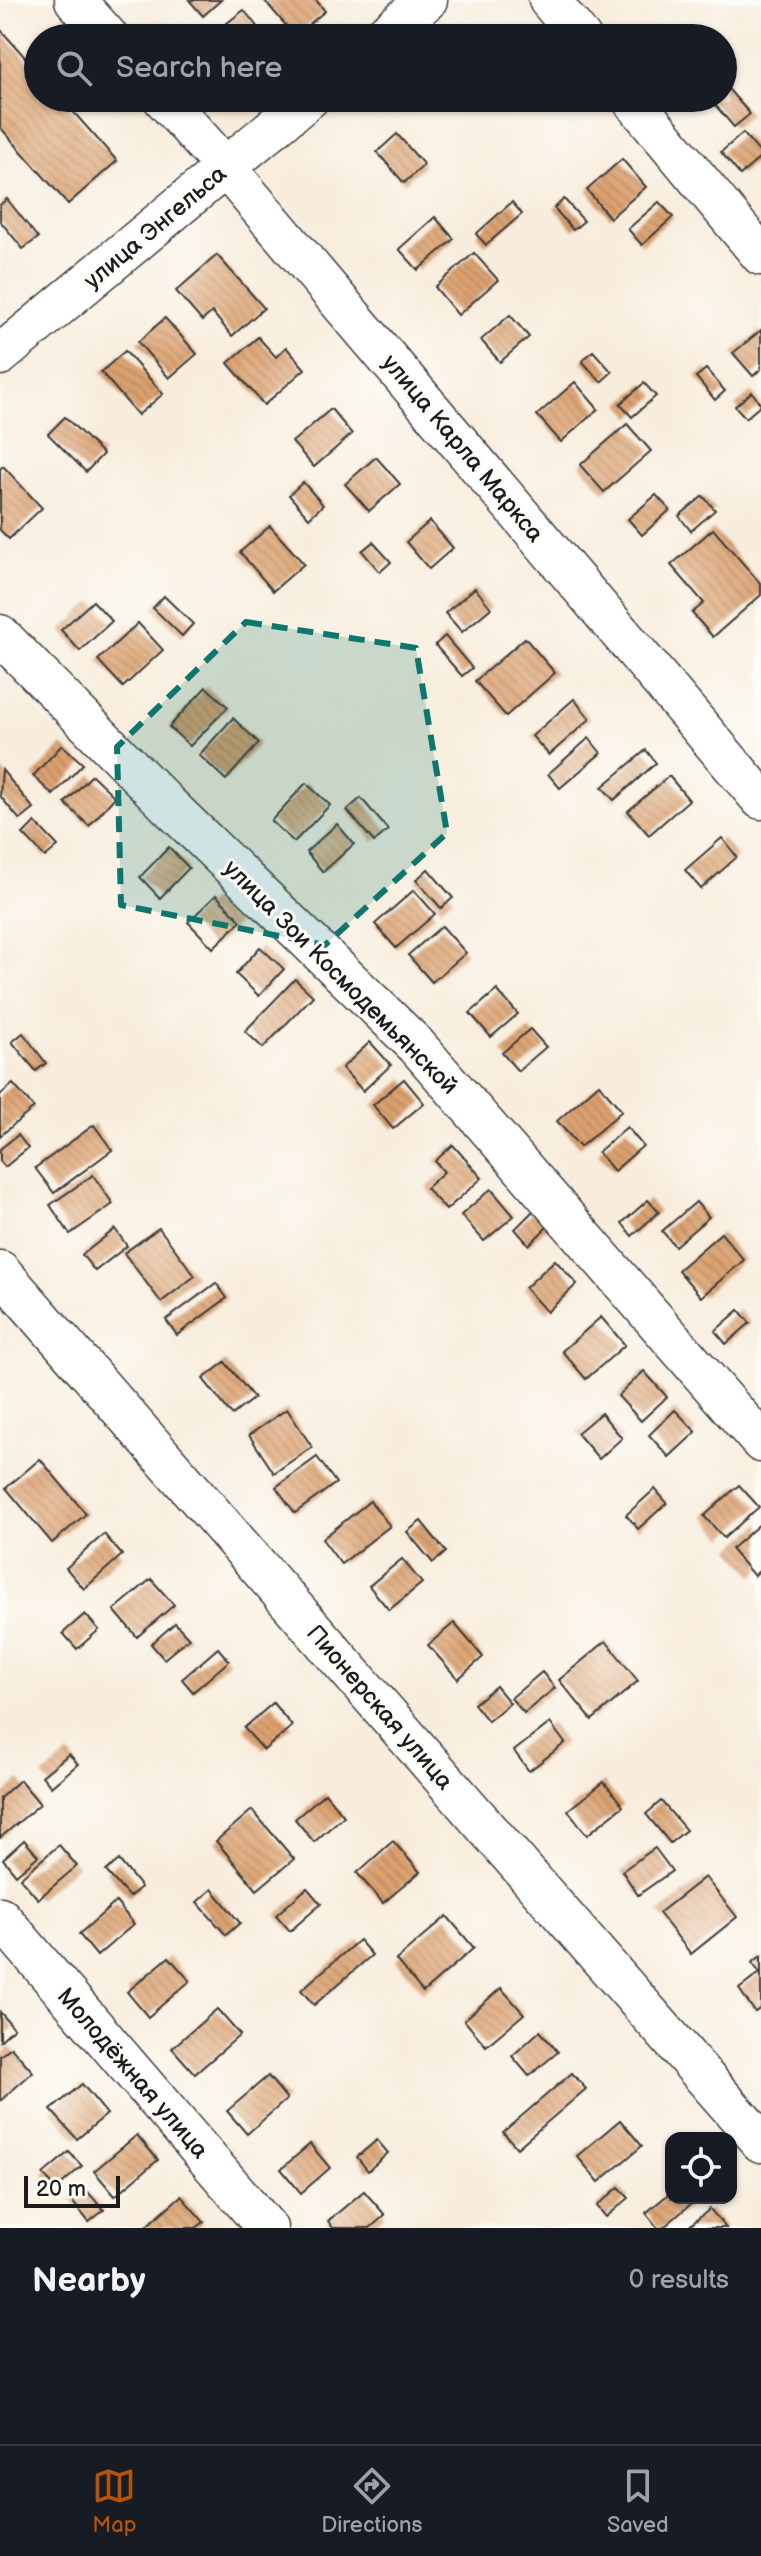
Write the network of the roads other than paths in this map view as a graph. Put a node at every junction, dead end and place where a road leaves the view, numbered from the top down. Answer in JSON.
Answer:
{"nodes":[{"id":1,"x":75,"y":0,"type":"edge"},
{"id":2,"x":427,"y":0,"type":"edge"},
{"id":3,"x":549,"y":0,"type":"edge"},
{"id":4,"x":96,"y":24,"type":"edge"},
{"id":5,"x":398,"y":24,"type":"edge"},
{"id":6,"x":569,"y":24,"type":"edge"},
{"id":7,"x":176,"y":112,"type":"edge"},
{"id":8,"x":292,"y":112,"type":"edge"},
{"id":9,"x":643,"y":112,"type":"edge"},
{"id":10,"x":226,"y":168,"type":"junction"},
{"id":11,"x":761,"y":255,"type":"edge"},
{"id":12,"x":0,"y":355,"type":"edge"},
{"id":13,"x":0,"y":635,"type":"edge"},
{"id":14,"x":761,"y":799,"type":"edge"},
{"id":15,"x":0,"y":1271,"type":"edge"},
{"id":16,"x":761,"y":1442,"type":"edge"},
{"id":17,"x":0,"y":1917,"type":"edge"},
{"id":18,"x":761,"y":2142,"type":"edge"},
{"id":19,"x":267,"y":2228,"type":"edge"}],
"edges":[{"from":1,"to":4,"type":"street"},
{"from":2,"to":5,"type":"street"},
{"from":3,"to":6,"type":"street"},
{"from":7,"to":10,"type":"street","name":"улица Карла Маркса"},
{"from":8,"to":10,"type":"street","name":"улица Энгельса"},
{"from":9,"to":11,"type":"street"},
{"from":10,"to":12,"type":"street","name":"улица Энгельса"},
{"from":10,"to":14,"type":"street","name":"улица Карла Маркса"},
{"from":13,"to":16,"type":"street","name":"улица Зои Космодемьянской"},
{"from":15,"to":18,"type":"street","name":"Пионерская улица"},
{"from":17,"to":19,"type":"street","name":"Молодёжная улица"}]}
